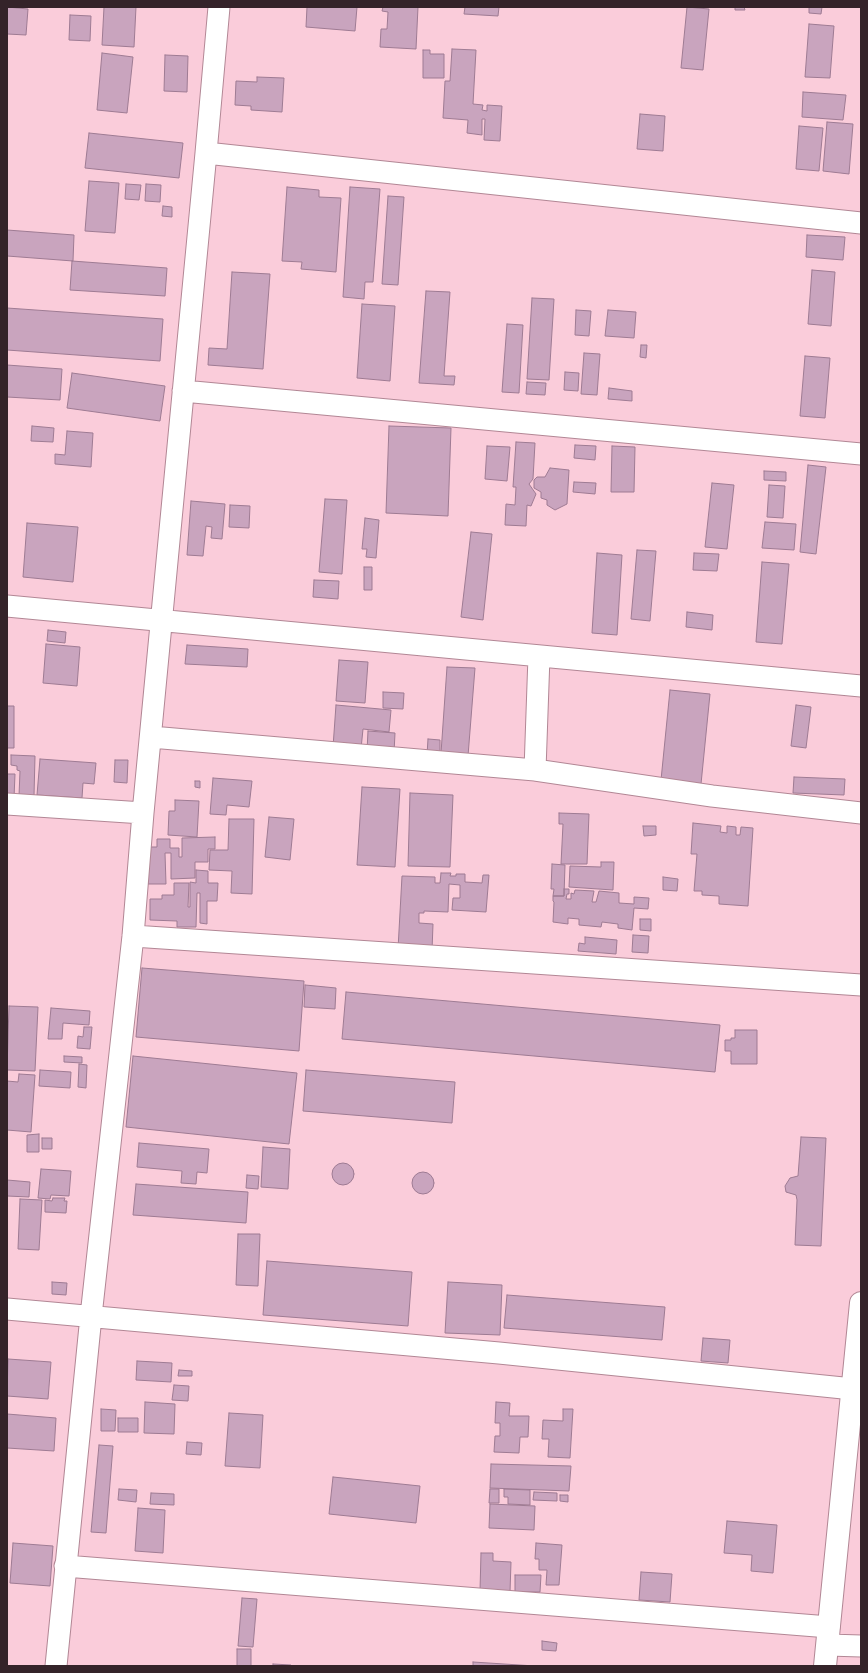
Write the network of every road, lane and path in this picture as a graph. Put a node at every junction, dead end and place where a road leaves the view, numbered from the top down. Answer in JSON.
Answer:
{"nodes":[{"id":1,"x":218,"y":7,"type":"edge"},
{"id":2,"x":206,"y":153,"type":"junction"},
{"id":3,"x":861,"y":223,"type":"edge"},
{"id":4,"x":183,"y":391,"type":"junction"},
{"id":5,"x":861,"y":454,"type":"edge"},
{"id":6,"x":7,"y":606,"type":"edge"},
{"id":7,"x":162,"y":621,"type":"junction"},
{"id":8,"x":539,"y":656,"type":"junction"},
{"id":9,"x":861,"y":686,"type":"edge"},
{"id":10,"x":151,"y":737,"type":"junction"},
{"id":11,"x":535,"y":770,"type":"junction"},
{"id":12,"x":7,"y":804,"type":"edge"},
{"id":13,"x":143,"y":813,"type":"junction"},
{"id":14,"x":861,"y":813,"type":"edge"},
{"id":15,"x":133,"y":936,"type":"junction"},
{"id":16,"x":861,"y":985,"type":"edge"},
{"id":17,"x":861,"y":1303,"type":"edge"},
{"id":18,"x":7,"y":1309,"type":"edge"},
{"id":19,"x":91,"y":1316,"type":"junction"},
{"id":20,"x":855,"y":1404,"type":"edge"},
{"id":21,"x":65,"y":1566,"type":"junction"},
{"id":22,"x":828,"y":1636,"type":"junction"},
{"id":23,"x":861,"y":1646,"type":"edge"},
{"id":24,"x":56,"y":1666,"type":"edge"},
{"id":25,"x":825,"y":1666,"type":"edge"}],
"edges":[{"from":1,"to":2,"type":"street"},
{"from":2,"to":3,"type":"street"},
{"from":2,"to":4,"type":"street"},
{"from":4,"to":5,"type":"street"},
{"from":4,"to":7,"type":"street"},
{"from":6,"to":7,"type":"street"},
{"from":7,"to":8,"type":"street"},
{"from":7,"to":10,"type":"street"},
{"from":8,"to":9,"type":"street"},
{"from":8,"to":11,"type":"street"},
{"from":10,"to":11,"type":"street"},
{"from":10,"to":13,"type":"street"},
{"from":11,"to":14,"type":"street"},
{"from":12,"to":13,"type":"street"},
{"from":13,"to":15,"type":"street"},
{"from":15,"to":16,"type":"street"},
{"from":15,"to":19,"type":"street"},
{"from":17,"to":20,"type":"street"},
{"from":18,"to":19,"type":"street"},
{"from":19,"to":20,"type":"street"},
{"from":19,"to":21,"type":"street"},
{"from":20,"to":22,"type":"street"},
{"from":21,"to":22,"type":"street"},
{"from":21,"to":24,"type":"street"},
{"from":22,"to":23,"type":"street"},
{"from":22,"to":25,"type":"street"}]}
